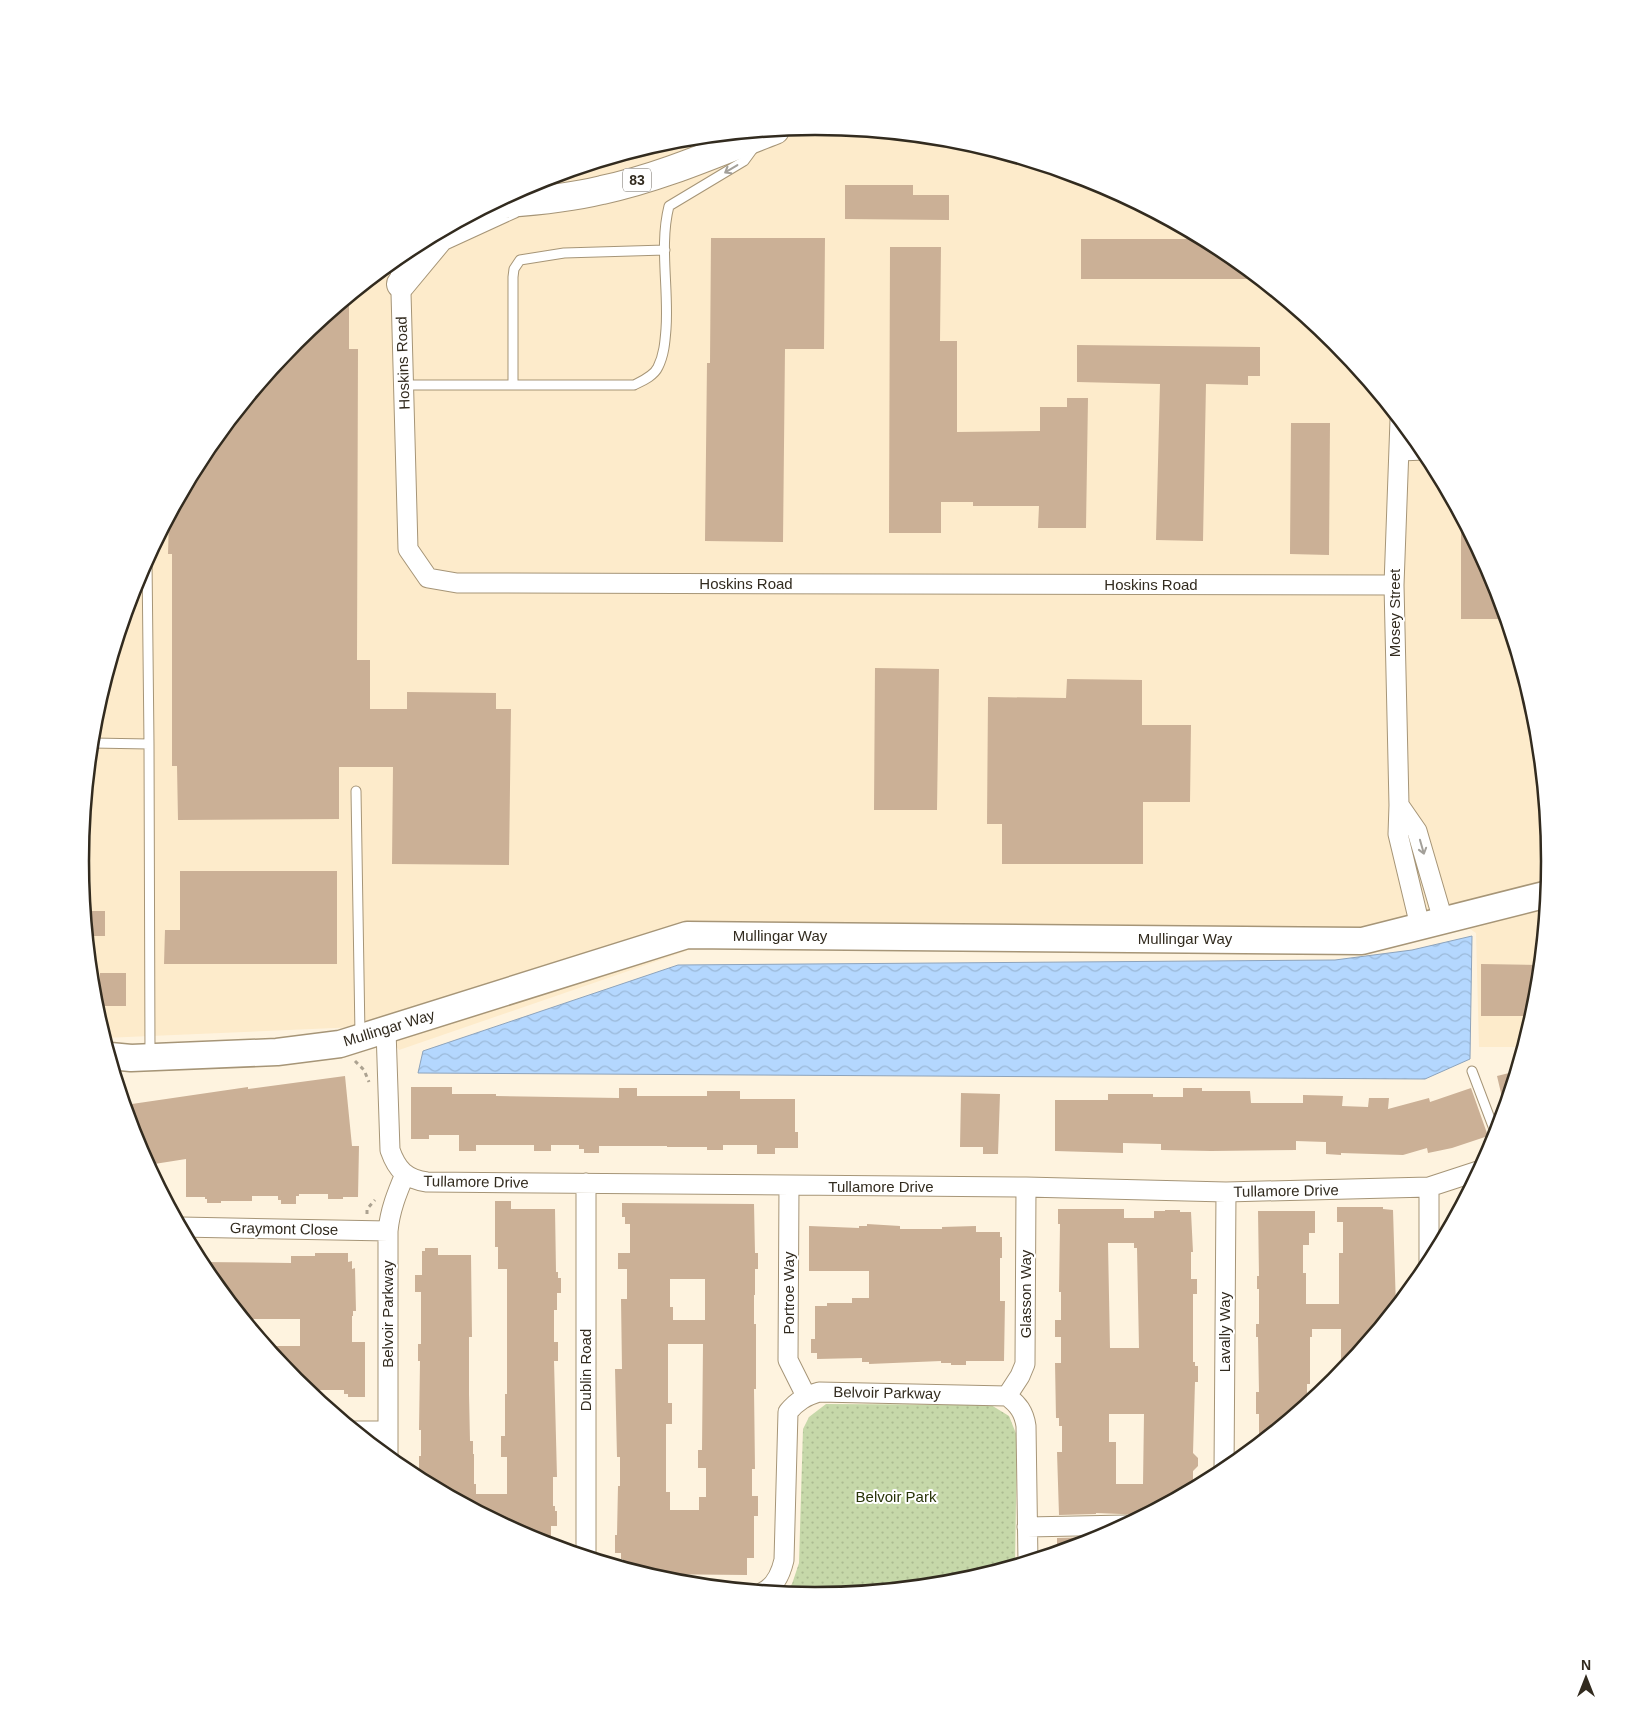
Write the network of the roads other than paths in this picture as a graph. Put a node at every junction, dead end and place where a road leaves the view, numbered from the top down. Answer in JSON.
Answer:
{"nodes":[{"id":1,"x":766,"y":136,"type":"edge"},
{"id":2,"x":757,"y":137,"type":"edge"},
{"id":3,"x":507,"y":204,"type":"edge"},
{"id":4,"x":436,"y":242,"type":"edge"},
{"id":5,"x":666,"y":250,"type":"junction"},
{"id":6,"x":400,"y":265,"type":"edge"},
{"id":7,"x":401,"y":284,"type":"junction"},
{"id":8,"x":403,"y":385,"type":"junction"},
{"id":9,"x":513,"y":385,"type":"junction"},
{"id":10,"x":1400,"y":430,"type":"edge"},
{"id":11,"x":1415,"y":450,"type":"edge"},
{"id":12,"x":1400,"y":451,"type":"junction"},
{"id":13,"x":146,"y":578,"type":"edge"},
{"id":14,"x":1394,"y":585,"type":"junction"},
{"id":15,"x":99,"y":743,"type":"edge"},
{"id":16,"x":149,"y":744,"type":"junction"},
{"id":17,"x":356,"y":791,"type":"dead end"},
{"id":18,"x":1541,"y":896,"type":"edge"},
{"id":19,"x":1432,"y":923,"type":"junction"},
{"id":20,"x":386,"y":1030,"type":"junction"},
{"id":21,"x":354,"y":1048,"type":"junction"},
{"id":22,"x":126,"y":1058,"type":"edge"},
{"id":23,"x":1472,"y":1072,"type":"dead end"},
{"id":24,"x":1493,"y":1125,"type":"edge"},
{"id":25,"x":1472,"y":1173,"type":"edge"},
{"id":26,"x":405,"y":1174,"type":"junction"},
{"id":27,"x":586,"y":1183,"type":"junction"},
{"id":28,"x":789,"y":1186,"type":"junction"},
{"id":29,"x":1026,"y":1187,"type":"junction"},
{"id":30,"x":1429,"y":1187,"type":"junction"},
{"id":31,"x":1226,"y":1192,"type":"junction"},
{"id":32,"x":187,"y":1227,"type":"edge"},
{"id":33,"x":388,"y":1231,"type":"junction"},
{"id":34,"x":1429,"y":1251,"type":"edge"},
{"id":35,"x":806,"y":1396,"type":"junction"},
{"id":36,"x":1007,"y":1396,"type":"junction"},
{"id":37,"x":365,"y":1431,"type":"edge"},
{"id":38,"x":388,"y":1432,"type":"junction"},
{"id":39,"x":388,"y":1449,"type":"edge"},
{"id":40,"x":1224,"y":1462,"type":"edge"},
{"id":41,"x":1111,"y":1525,"type":"edge"},
{"id":42,"x":1027,"y":1527,"type":"junction"},
{"id":43,"x":586,"y":1551,"type":"edge"},
{"id":44,"x":1028,"y":1556,"type":"edge"},
{"id":45,"x":770,"y":1587,"type":"edge"}],
"edges":[{"from":1,"to":5,"type":"lane","one_way":true},
{"from":2,"to":3,"type":"main road","number":"83"},
{"from":4,"to":7,"type":"main road"},
{"from":5,"to":9,"type":"lane"},
{"from":5,"to":9,"type":"lane"},
{"from":6,"to":7,"type":"street","name":"Hoskins Road"},
{"from":7,"to":8,"type":"street","name":"Hoskins Road"},
{"from":8,"to":9,"type":"lane"},
{"from":8,"to":14,"type":"street","name":"Hoskins Road"},
{"from":10,"to":12,"type":"street","name":"Mosey Street"},
{"from":11,"to":12,"type":"street"},
{"from":12,"to":14,"type":"street","name":"Mosey Street"},
{"from":13,"to":16,"type":"lane"},
{"from":14,"to":19,"type":"street","name":"Mosey Street"},
{"from":15,"to":16,"type":"lane"},
{"from":16,"to":22,"type":"lane"},
{"from":17,"to":21,"type":"lane"},
{"from":18,"to":19,"type":"street","name":"Mullingar Way"},
{"from":19,"to":20,"type":"street","name":"Mullingar Way"},
{"from":20,"to":21,"type":"street","name":"Mullingar Way"},
{"from":20,"to":26,"type":"street","name":"Tullamore Drive"},
{"from":21,"to":22,"type":"street","name":"Mullingar Way"},
{"from":23,"to":24,"type":"lane"},
{"from":25,"to":30,"type":"street","name":"Tullamore Drive"},
{"from":26,"to":27,"type":"street","name":"Tullamore Drive"},
{"from":26,"to":33,"type":"street","name":"Belvoir Parkway"},
{"from":27,"to":28,"type":"street","name":"Tullamore Drive"},
{"from":27,"to":43,"type":"street","name":"Dublin Road"},
{"from":28,"to":29,"type":"street","name":"Tullamore Drive"},
{"from":28,"to":35,"type":"street","name":"Portroe Way"},
{"from":29,"to":31,"type":"street","name":"Tullamore Drive"},
{"from":29,"to":36,"type":"street","name":"Glasson Way"},
{"from":30,"to":31,"type":"street","name":"Tullamore Drive"},
{"from":30,"to":34,"type":"street"},
{"from":31,"to":40,"type":"street","name":"Lavally Way"},
{"from":32,"to":33,"type":"street","name":"Graymont Close"},
{"from":33,"to":38,"type":"street","name":"Belvoir Parkway"},
{"from":35,"to":36,"type":"street","name":"Belvoir Parkway"},
{"from":35,"to":45,"type":"street"},
{"from":36,"to":42,"type":"street"},
{"from":37,"to":38,"type":"street"},
{"from":38,"to":39,"type":"street","name":"Belvoir Parkway"},
{"from":41,"to":42,"type":"street"},
{"from":42,"to":44,"type":"street"}]}
